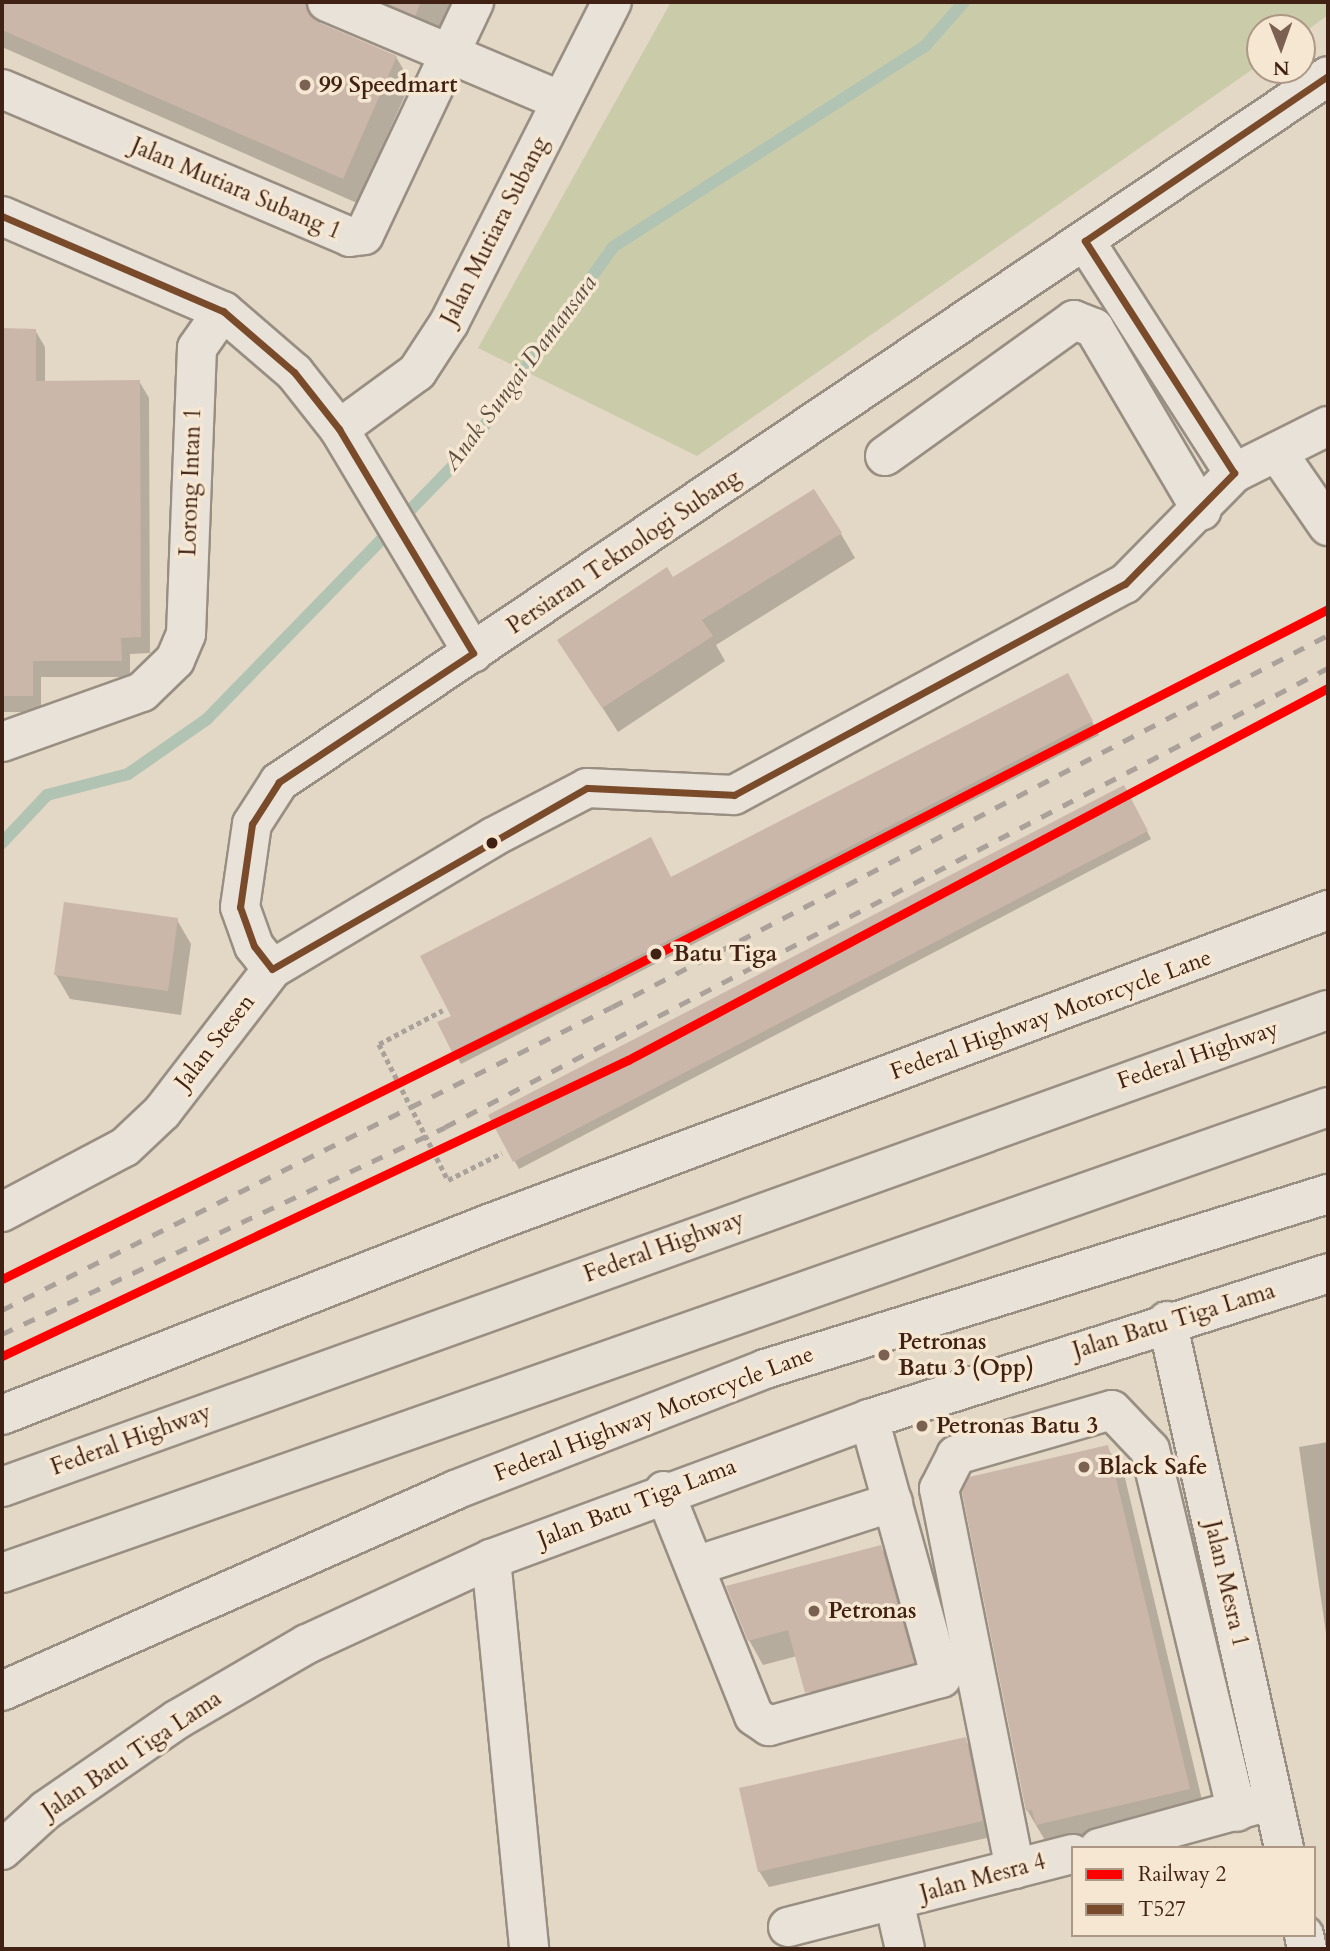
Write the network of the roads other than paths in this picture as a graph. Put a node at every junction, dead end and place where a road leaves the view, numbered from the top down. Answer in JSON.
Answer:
{"nodes":[{"id":1,"x":327,"y":2,"type":"edge"},
{"id":2,"x":474,"y":2,"type":"edge"},
{"id":3,"x":612,"y":2,"type":"edge"},
{"id":4,"x":451,"y":54,"type":"junction"},
{"id":5,"x":1328,"y":76,"type":"edge"},
{"id":6,"x":2,"y":89,"type":"edge"},
{"id":7,"x":561,"y":101,"type":"junction"},
{"id":8,"x":2,"y":216,"type":"edge"},
{"id":9,"x":1085,"y":241,"type":"junction"},
{"id":10,"x":222,"y":311,"type":"junction"},
{"id":11,"x":1328,"y":426,"type":"edge"},
{"id":12,"x":339,"y":429,"type":"junction"},
{"id":13,"x":1277,"y":452,"type":"junction"},
{"id":14,"x":885,"y":456,"type":"dead end"},
{"id":15,"x":1234,"y":473,"type":"junction"},
{"id":16,"x":1202,"y":511,"type":"junction"},
{"id":17,"x":1328,"y":526,"type":"edge"},
{"id":18,"x":473,"y":653,"type":"junction"},
{"id":19,"x":2,"y":741,"type":"edge"},
{"id":20,"x":1324,"y":913,"type":"edge"},
{"id":21,"x":272,"y":969,"type":"junction"},
{"id":22,"x":1328,"y":1010,"type":"edge"},
{"id":23,"x":1328,"y":1107,"type":"edge"},
{"id":24,"x":1328,"y":1194,"type":"edge"},
{"id":25,"x":2,"y":1212,"type":"edge"},
{"id":26,"x":1328,"y":1273,"type":"edge"},
{"id":27,"x":1167,"y":1321,"type":"junction"},
{"id":28,"x":2,"y":1415,"type":"edge"},
{"id":29,"x":869,"y":1419,"type":"junction"},
{"id":30,"x":2,"y":1486,"type":"edge"},
{"id":31,"x":664,"y":1491,"type":"junction"},
{"id":32,"x":893,"y":1503,"type":"junction"},
{"id":33,"x":491,"y":1559,"type":"junction"},
{"id":34,"x":695,"y":1566,"type":"junction"},
{"id":35,"x":2,"y":1573,"type":"edge"},
{"id":36,"x":2,"y":1691,"type":"edge"},
{"id":37,"x":1273,"y":1798,"type":"junction"},
{"id":38,"x":1237,"y":1812,"type":"junction"},
{"id":39,"x":1106,"y":1846,"type":"edge"},
{"id":40,"x":1284,"y":1846,"type":"edge"},
{"id":41,"x":2,"y":1850,"type":"edge"},
{"id":42,"x":1071,"y":1855,"type":"edge"},
{"id":43,"x":1015,"y":1869,"type":"junction"},
{"id":44,"x":894,"y":1901,"type":"junction"},
{"id":45,"x":788,"y":1927,"type":"dead end"},
{"id":46,"x":529,"y":1949,"type":"edge"},
{"id":47,"x":905,"y":1949,"type":"edge"}],
"edges":[{"from":1,"to":4,"type":"street"},
{"from":2,"to":4,"type":"street"},
{"from":3,"to":7,"type":"street","name":"Jalan Mutiara Subang"},
{"from":4,"to":6,"type":"street","name":"Jalan Mutiara Subang 1"},
{"from":4,"to":7,"type":"street"},
{"from":5,"to":9,"type":"street","name":"Persiaran Teknologi Subang"},
{"from":7,"to":12,"type":"street","name":"Jalan Mutiara Subang"},
{"from":8,"to":10,"type":"street"},
{"from":9,"to":15,"type":"street"},
{"from":9,"to":18,"type":"street","name":"Persiaran Teknologi Subang"},
{"from":10,"to":12,"type":"street"},
{"from":10,"to":19,"type":"street","name":"Lorong Intan 1"},
{"from":11,"to":13,"type":"street"},
{"from":12,"to":18,"type":"street"},
{"from":13,"to":15,"type":"street"},
{"from":13,"to":17,"type":"street"},
{"from":14,"to":16,"type":"street"},
{"from":15,"to":16,"type":"street"},
{"from":16,"to":21,"type":"street"},
{"from":18,"to":21,"type":"street"},
{"from":20,"to":28,"type":"street","name":"Federal Highway Motorcycle Lane"},
{"from":21,"to":25,"type":"street","name":"Jalan Stesen"},
{"from":22,"to":30,"type":"highway","name":"Federal Highway"},
{"from":23,"to":35,"type":"highway"},
{"from":24,"to":36,"type":"street","name":"Federal Highway Motorcycle Lane"},
{"from":26,"to":27,"type":"street","name":"Jalan Batu Tiga Lama"},
{"from":27,"to":29,"type":"street","name":"Jalan Batu Tiga Lama"},
{"from":27,"to":37,"type":"street","name":"Jalan Mesra 1"},
{"from":29,"to":31,"type":"street","name":"Jalan Batu Tiga Lama"},
{"from":29,"to":32,"type":"street"},
{"from":31,"to":33,"type":"street","name":"Jalan Batu Tiga Lama"},
{"from":31,"to":34,"type":"street"},
{"from":32,"to":34,"type":"street"},
{"from":32,"to":34,"type":"street"},
{"from":33,"to":41,"type":"street","name":"Jalan Batu Tiga Lama"},
{"from":33,"to":46,"type":"street"},
{"from":37,"to":38,"type":"street"},
{"from":37,"to":40,"type":"street","name":"Jalan Mesra 1"},
{"from":38,"to":39,"type":"street"},
{"from":38,"to":43,"type":"street"},
{"from":42,"to":43,"type":"street","name":"Jalan Mesra 4"},
{"from":43,"to":44,"type":"street","name":"Jalan Mesra 4"},
{"from":44,"to":45,"type":"street","name":"Jalan Mesra 4"},
{"from":44,"to":47,"type":"street","name":"Jalan Mesra 4"}]}
